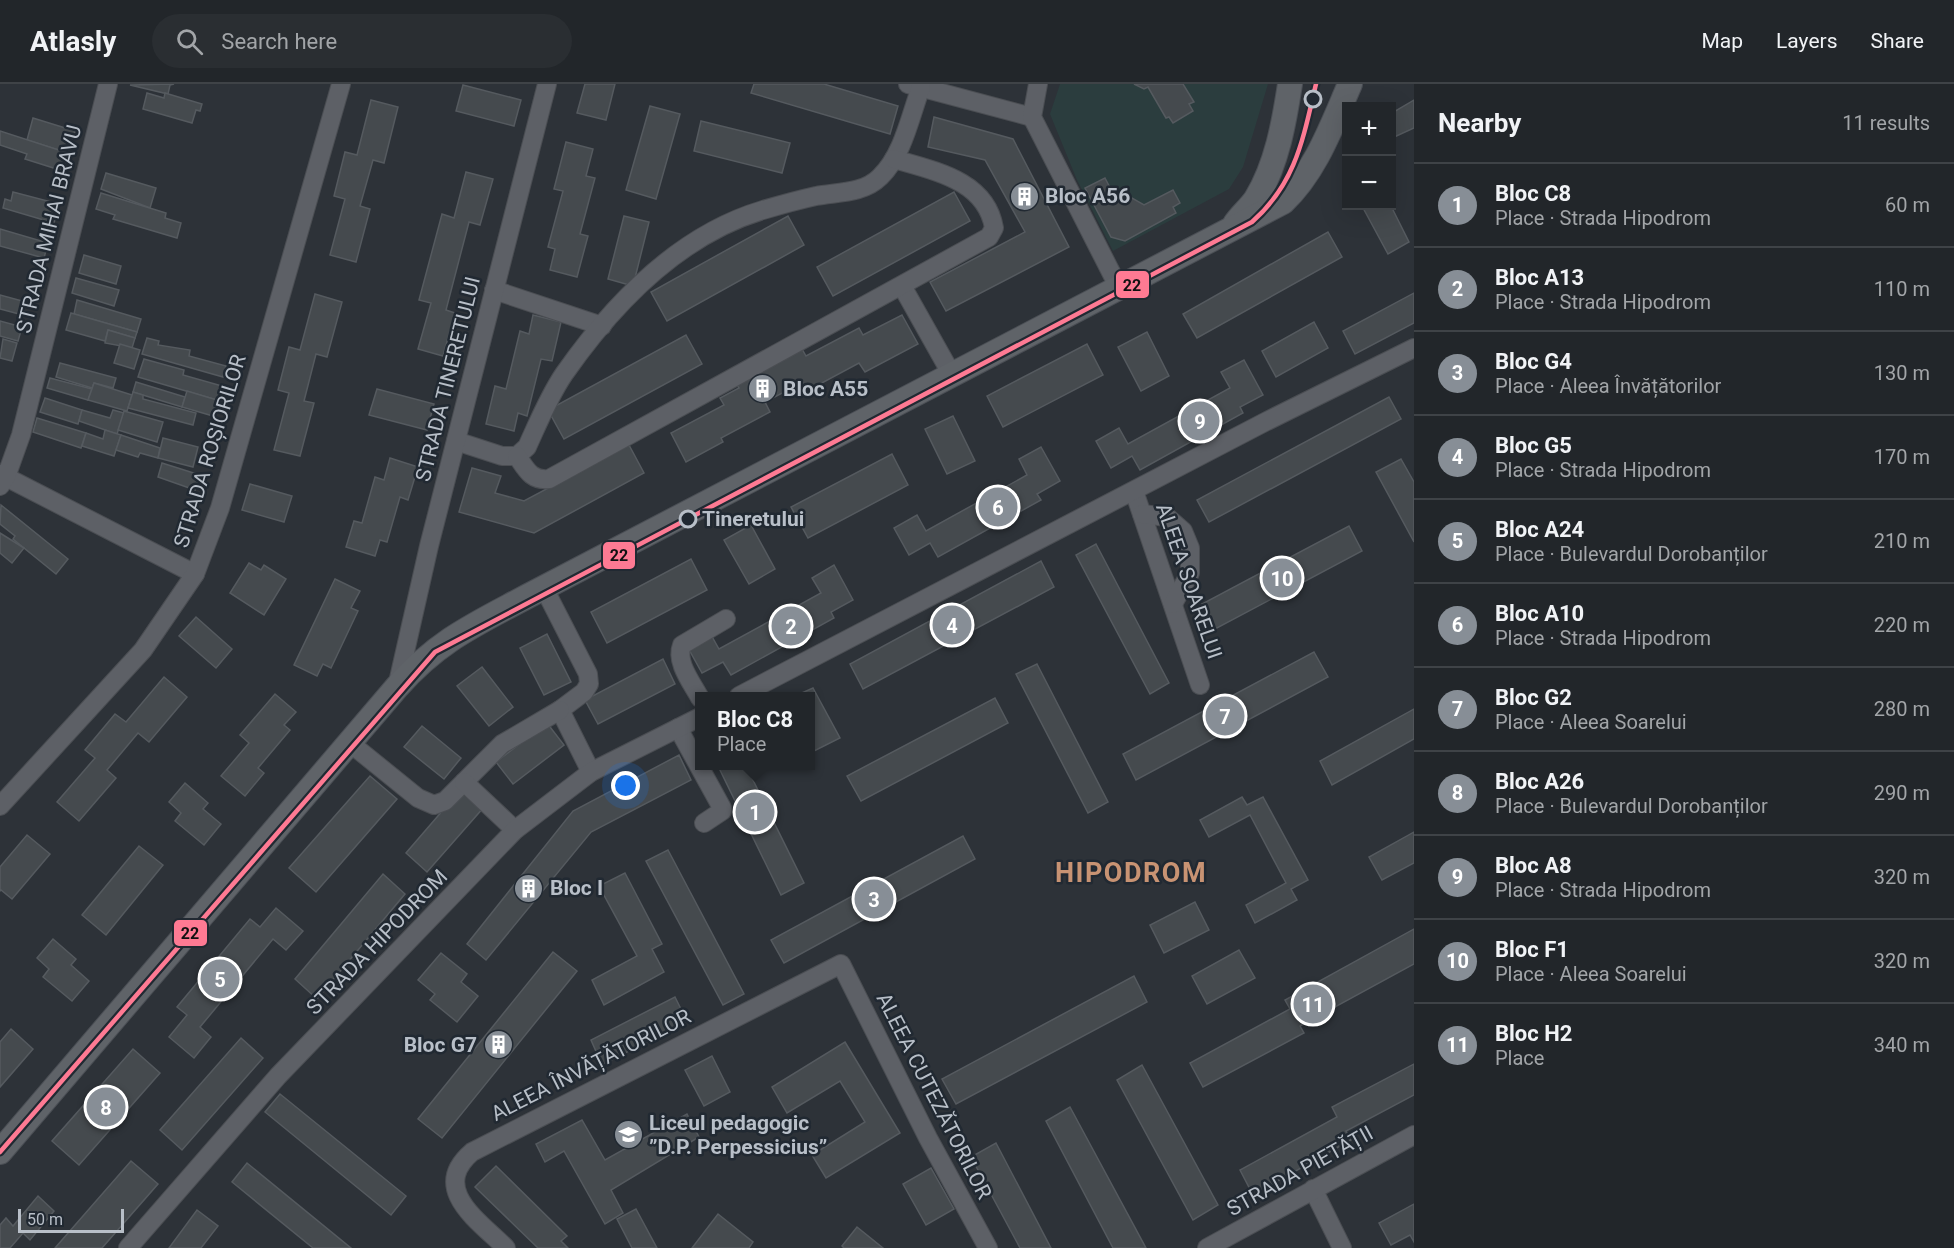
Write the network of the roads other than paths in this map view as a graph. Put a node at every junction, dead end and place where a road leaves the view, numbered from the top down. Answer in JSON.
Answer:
{"nodes":[{"id":1,"x":108,"y":84,"type":"edge"},
{"id":2,"x":341,"y":84,"type":"edge"},
{"id":3,"x":547,"y":84,"type":"edge"},
{"id":4,"x":1038,"y":84,"type":"edge"},
{"id":5,"x":1290,"y":84,"type":"edge"},
{"id":6,"x":1350,"y":84,"type":"edge"},
{"id":7,"x":914,"y":86,"type":"edge"},
{"id":8,"x":1032,"y":117,"type":"junction"},
{"id":9,"x":894,"y":159,"type":"junction"},
{"id":10,"x":1232,"y":228,"type":"junction"},
{"id":11,"x":902,"y":286,"type":"junction"},
{"id":12,"x":1119,"y":288,"type":"junction"},
{"id":13,"x":494,"y":290,"type":"junction"},
{"id":14,"x":602,"y":326,"type":"junction"},
{"id":15,"x":1414,"y":348,"type":"edge"},
{"id":16,"x":952,"y":375,"type":"junction"},
{"id":17,"x":456,"y":441,"type":"junction"},
{"id":18,"x":517,"y":456,"type":"junction"},
{"id":19,"x":2,"y":479,"type":"edge"},
{"id":20,"x":1134,"y":491,"type":"junction"},
{"id":21,"x":1142,"y":514,"type":"junction"},
{"id":22,"x":195,"y":574,"type":"junction"},
{"id":23,"x":544,"y":588,"type":"junction"},
{"id":24,"x":1173,"y":604,"type":"junction"},
{"id":25,"x":726,"y":619,"type":"dead end"},
{"id":26,"x":1200,"y":686,"type":"dead end"},
{"id":27,"x":397,"y":687,"type":"junction"},
{"id":28,"x":696,"y":692,"type":"edge"},
{"id":29,"x":747,"y":692,"type":"edge"},
{"id":30,"x":560,"y":711,"type":"junction"},
{"id":31,"x":695,"y":719,"type":"edge"},
{"id":32,"x":678,"y":729,"type":"junction"},
{"id":33,"x":350,"y":743,"type":"junction"},
{"id":34,"x":695,"y":760,"type":"edge"},
{"id":35,"x":701,"y":770,"type":"edge"},
{"id":36,"x":591,"y":772,"type":"junction"},
{"id":37,"x":464,"y":782,"type":"junction"},
{"id":38,"x":0,"y":807,"type":"edge"},
{"id":39,"x":704,"y":823,"type":"dead end"},
{"id":40,"x":515,"y":830,"type":"junction"},
{"id":41,"x":841,"y":964,"type":"joint"},
{"id":42,"x":1414,"y":1135,"type":"edge"},
{"id":43,"x":0,"y":1152,"type":"edge"},
{"id":44,"x":1313,"y":1189,"type":"junction"},
{"id":45,"x":128,"y":1248,"type":"edge"},
{"id":46,"x":506,"y":1248,"type":"edge"},
{"id":47,"x":988,"y":1248,"type":"edge"},
{"id":48,"x":1207,"y":1248,"type":"edge"},
{"id":49,"x":1342,"y":1248,"type":"edge"}],
"edges":[{"from":1,"to":19,"type":"street","name":"STRADA MIHAI BRAVU"},
{"from":2,"to":22,"type":"street","name":"STRADA ROȘIORILOR"},
{"from":3,"to":13,"type":"street","name":"STRADA TINERETULUI"},
{"from":4,"to":8,"type":"street"},
{"from":5,"to":10,"type":"main road"},
{"from":6,"to":10,"type":"main road"},
{"from":7,"to":8,"type":"street"},
{"from":7,"to":9,"type":"street"},
{"from":8,"to":12,"type":"street"},
{"from":9,"to":11,"type":"street"},
{"from":9,"to":14,"type":"street"},
{"from":10,"to":12,"type":"main road"},
{"from":11,"to":16,"type":"street"},
{"from":11,"to":18,"type":"street"},
{"from":12,"to":16,"type":"main road"},
{"from":13,"to":14,"type":"street"},
{"from":13,"to":17,"type":"street","name":"STRADA TINERETULUI"},
{"from":14,"to":18,"type":"street"},
{"from":15,"to":20,"type":"street"},
{"from":16,"to":23,"type":"main road"},
{"from":17,"to":18,"type":"street"},
{"from":17,"to":27,"type":"street","name":"STRADA TINERETULUI"},
{"from":19,"to":22,"type":"street"},
{"from":20,"to":21,"type":"street","name":"ALEEA SOARELUI"},
{"from":20,"to":29,"type":"street"},
{"from":21,"to":24,"type":"street","name":"ALEEA SOARELUI"},
{"from":21,"to":24,"type":"street"},
{"from":22,"to":38,"type":"street","name":"STRADA ROȘIORILOR"},
{"from":23,"to":27,"type":"main road"},
{"from":23,"to":30,"type":"street"},
{"from":24,"to":26,"type":"street","name":"ALEEA SOARELUI"},
{"from":25,"to":28,"type":"street"},
{"from":27,"to":33,"type":"main road"},
{"from":30,"to":36,"type":"street"},
{"from":30,"to":37,"type":"street"},
{"from":31,"to":32,"type":"street","name":"STRADA HIPODROM"},
{"from":32,"to":34,"type":"street"},
{"from":32,"to":36,"type":"street","name":"STRADA HIPODROM"},
{"from":33,"to":37,"type":"street"},
{"from":33,"to":43,"type":"main road"},
{"from":35,"to":39,"type":"street"},
{"from":36,"to":40,"type":"street","name":"STRADA HIPODROM"},
{"from":37,"to":40,"type":"street"},
{"from":40,"to":45,"type":"street","name":"STRADA HIPODROM"},
{"from":41,"to":46,"type":"street","name":"ALEEA ÎNVĂȚĂTORILOR"},
{"from":41,"to":47,"type":"street","name":"ALEEA CUTEZĂTORILOR"},
{"from":42,"to":44,"type":"street","name":"STRADA PIETĂȚII"},
{"from":44,"to":48,"type":"street","name":"STRADA PIETĂȚII"},
{"from":44,"to":49,"type":"street"}]}
